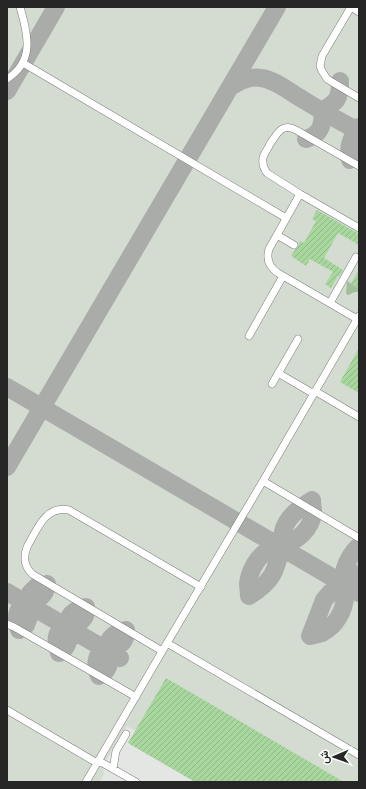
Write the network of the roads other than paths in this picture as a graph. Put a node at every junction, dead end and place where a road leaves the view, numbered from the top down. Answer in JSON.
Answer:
{"nodes":[{"id":1,"x":20,"y":7,"type":"edge"},
{"id":2,"x":351,"y":7,"type":"edge"},
{"id":3,"x":359,"y":12,"type":"edge"},
{"id":4,"x":23,"y":63,"type":"junction"},
{"id":5,"x":7,"y":79,"type":"edge"},
{"id":6,"x":359,"y":98,"type":"edge"},
{"id":7,"x":359,"y":166,"type":"edge"},
{"id":8,"x":300,"y":194,"type":"junction"},
{"id":9,"x":286,"y":218,"type":"junction"},
{"id":10,"x":359,"y":228,"type":"edge"},
{"id":11,"x":277,"y":235,"type":"junction"},
{"id":12,"x":294,"y":245,"type":"dead end"},
{"id":13,"x":356,"y":257,"type":"dead end"},
{"id":14,"x":283,"y":276,"type":"junction"},
{"id":15,"x":330,"y":304,"type":"junction"},
{"id":16,"x":358,"y":318,"type":"edge"},
{"id":17,"x":249,"y":336,"type":"dead end"},
{"id":18,"x":298,"y":339,"type":"dead end"},
{"id":19,"x":278,"y":373,"type":"junction"},
{"id":20,"x":272,"y":384,"type":"dead end"},
{"id":21,"x":315,"y":393,"type":"junction"},
{"id":22,"x":359,"y":417,"type":"edge"},
{"id":23,"x":263,"y":482,"type":"junction"},
{"id":24,"x":359,"y":538,"type":"edge"},
{"id":25,"x":201,"y":587,"type":"junction"},
{"id":26,"x":7,"y":624,"type":"edge"},
{"id":27,"x":168,"y":643,"type":"junction"},
{"id":28,"x":162,"y":651,"type":"junction"},
{"id":29,"x":136,"y":697,"type":"junction"},
{"id":30,"x":7,"y":710,"type":"edge"},
{"id":31,"x":126,"y":734,"type":"dead end"},
{"id":32,"x":359,"y":755,"type":"edge"},
{"id":33,"x":98,"y":762,"type":"junction"},
{"id":34,"x":113,"y":769,"type":"junction"},
{"id":35,"x":124,"y":779,"type":"edge"},
{"id":36,"x":86,"y":782,"type":"edge"},
{"id":37,"x":136,"y":782,"type":"edge"}],
"edges":[{"from":1,"to":4,"type":"lane"},
{"from":2,"to":3,"type":"lane"},
{"from":2,"to":6,"type":"lane"},
{"from":4,"to":5,"type":"lane"},
{"from":4,"to":9,"type":"lane"},
{"from":7,"to":8,"type":"lane"},
{"from":8,"to":9,"type":"lane"},
{"from":8,"to":10,"type":"lane"},
{"from":9,"to":11,"type":"lane"},
{"from":11,"to":12,"type":"lane"},
{"from":11,"to":14,"type":"lane"},
{"from":13,"to":15,"type":"lane"},
{"from":14,"to":15,"type":"lane"},
{"from":14,"to":17,"type":"lane"},
{"from":15,"to":16,"type":"lane"},
{"from":16,"to":21,"type":"lane"},
{"from":18,"to":19,"type":"lane"},
{"from":19,"to":20,"type":"lane"},
{"from":19,"to":21,"type":"lane"},
{"from":21,"to":22,"type":"lane"},
{"from":21,"to":23,"type":"lane"},
{"from":23,"to":24,"type":"lane"},
{"from":23,"to":25,"type":"lane"},
{"from":25,"to":27,"type":"lane"},
{"from":25,"to":28,"type":"lane"},
{"from":26,"to":29,"type":"lane"},
{"from":27,"to":28,"type":"lane"},
{"from":27,"to":32,"type":"lane"},
{"from":28,"to":29,"type":"lane"},
{"from":29,"to":33,"type":"lane"},
{"from":30,"to":33,"type":"lane"},
{"from":31,"to":34,"type":"lane"},
{"from":33,"to":34,"type":"lane"},
{"from":33,"to":36,"type":"lane"},
{"from":34,"to":35,"type":"lane"},
{"from":35,"to":37,"type":"lane"}]}
